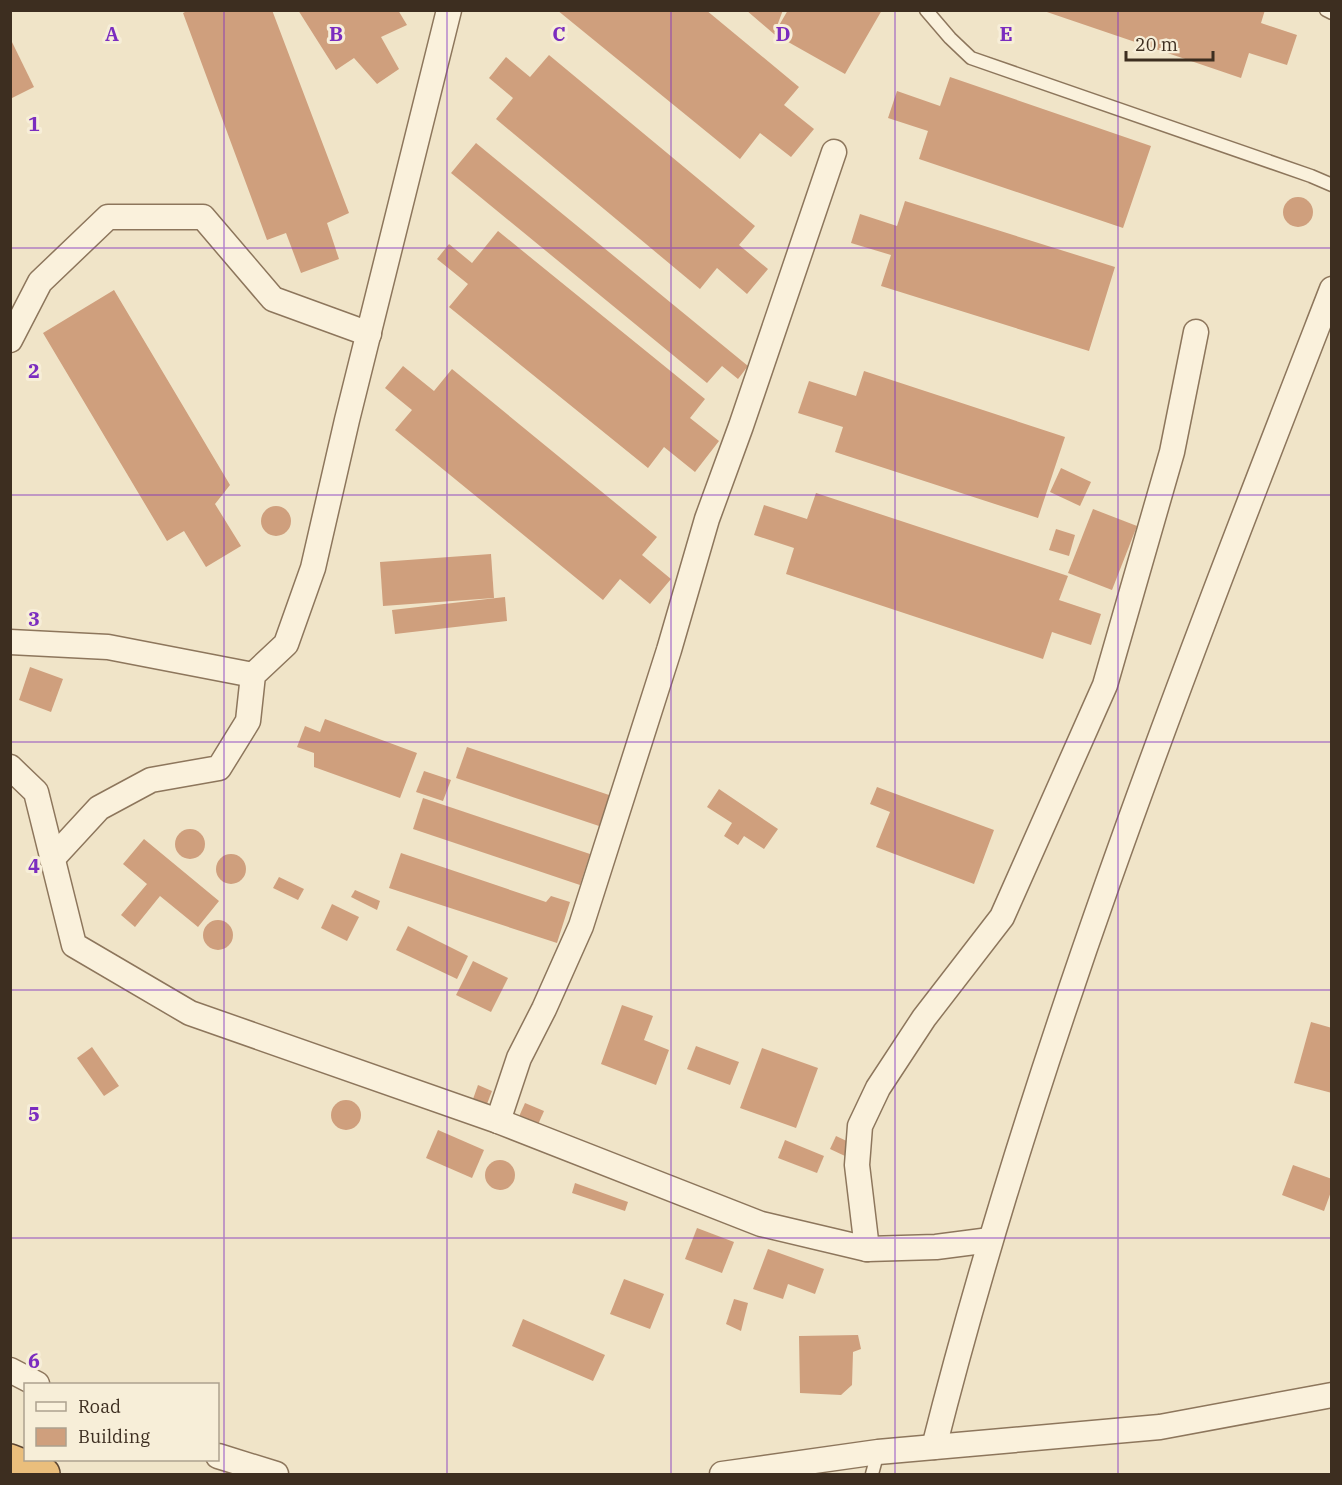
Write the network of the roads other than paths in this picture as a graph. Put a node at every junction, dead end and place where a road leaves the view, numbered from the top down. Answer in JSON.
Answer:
{"nodes":[{"id":1,"x":448,"y":10,"type":"edge"},
{"id":2,"x":926,"y":10,"type":"edge"},
{"id":3,"x":1326,"y":10,"type":"edge"},
{"id":4,"x":1332,"y":13,"type":"edge"},
{"id":5,"x":834,"y":152,"type":"dead end"},
{"id":6,"x":1332,"y":185,"type":"edge"},
{"id":7,"x":1332,"y":289,"type":"edge"},
{"id":8,"x":1196,"y":332,"type":"dead end"},
{"id":9,"x":369,"y":334,"type":"junction"},
{"id":10,"x":10,"y":340,"type":"edge"},
{"id":11,"x":10,"y":642,"type":"edge"},
{"id":12,"x":253,"y":675,"type":"junction"},
{"id":13,"x":10,"y":767,"type":"edge"},
{"id":14,"x":52,"y":859,"type":"junction"},
{"id":15,"x":498,"y":1121,"type":"junction"},
{"id":16,"x":990,"y":1240,"type":"junction"},
{"id":17,"x":867,"y":1249,"type":"junction"},
{"id":18,"x":10,"y":1370,"type":"edge"},
{"id":19,"x":35,"y":1383,"type":"edge"},
{"id":20,"x":1332,"y":1395,"type":"edge"},
{"id":21,"x":934,"y":1447,"type":"junction"},
{"id":22,"x":219,"y":1456,"type":"edge"},
{"id":23,"x":10,"y":1461,"type":"edge"},
{"id":24,"x":875,"y":1463,"type":"edge"},
{"id":25,"x":43,"y":1474,"type":"edge"},
{"id":26,"x":276,"y":1474,"type":"edge"},
{"id":27,"x":722,"y":1474,"type":"edge"}],
"edges":[{"from":1,"to":9,"type":"street"},
{"from":2,"to":6,"type":"lane"},
{"from":3,"to":4,"type":"lane"},
{"from":5,"to":15,"type":"street"},
{"from":7,"to":16,"type":"street"},
{"from":8,"to":17,"type":"street"},
{"from":9,"to":10,"type":"street"},
{"from":9,"to":12,"type":"street"},
{"from":11,"to":12,"type":"street"},
{"from":12,"to":14,"type":"street"},
{"from":13,"to":14,"type":"street"},
{"from":14,"to":15,"type":"street"},
{"from":15,"to":17,"type":"street"},
{"from":16,"to":17,"type":"street"},
{"from":16,"to":21,"type":"street"},
{"from":18,"to":19,"type":"street"},
{"from":20,"to":21,"type":"street"},
{"from":21,"to":24,"type":"street"},
{"from":22,"to":26,"type":"street"},
{"from":23,"to":25,"type":"highway"},
{"from":24,"to":27,"type":"street"}]}
